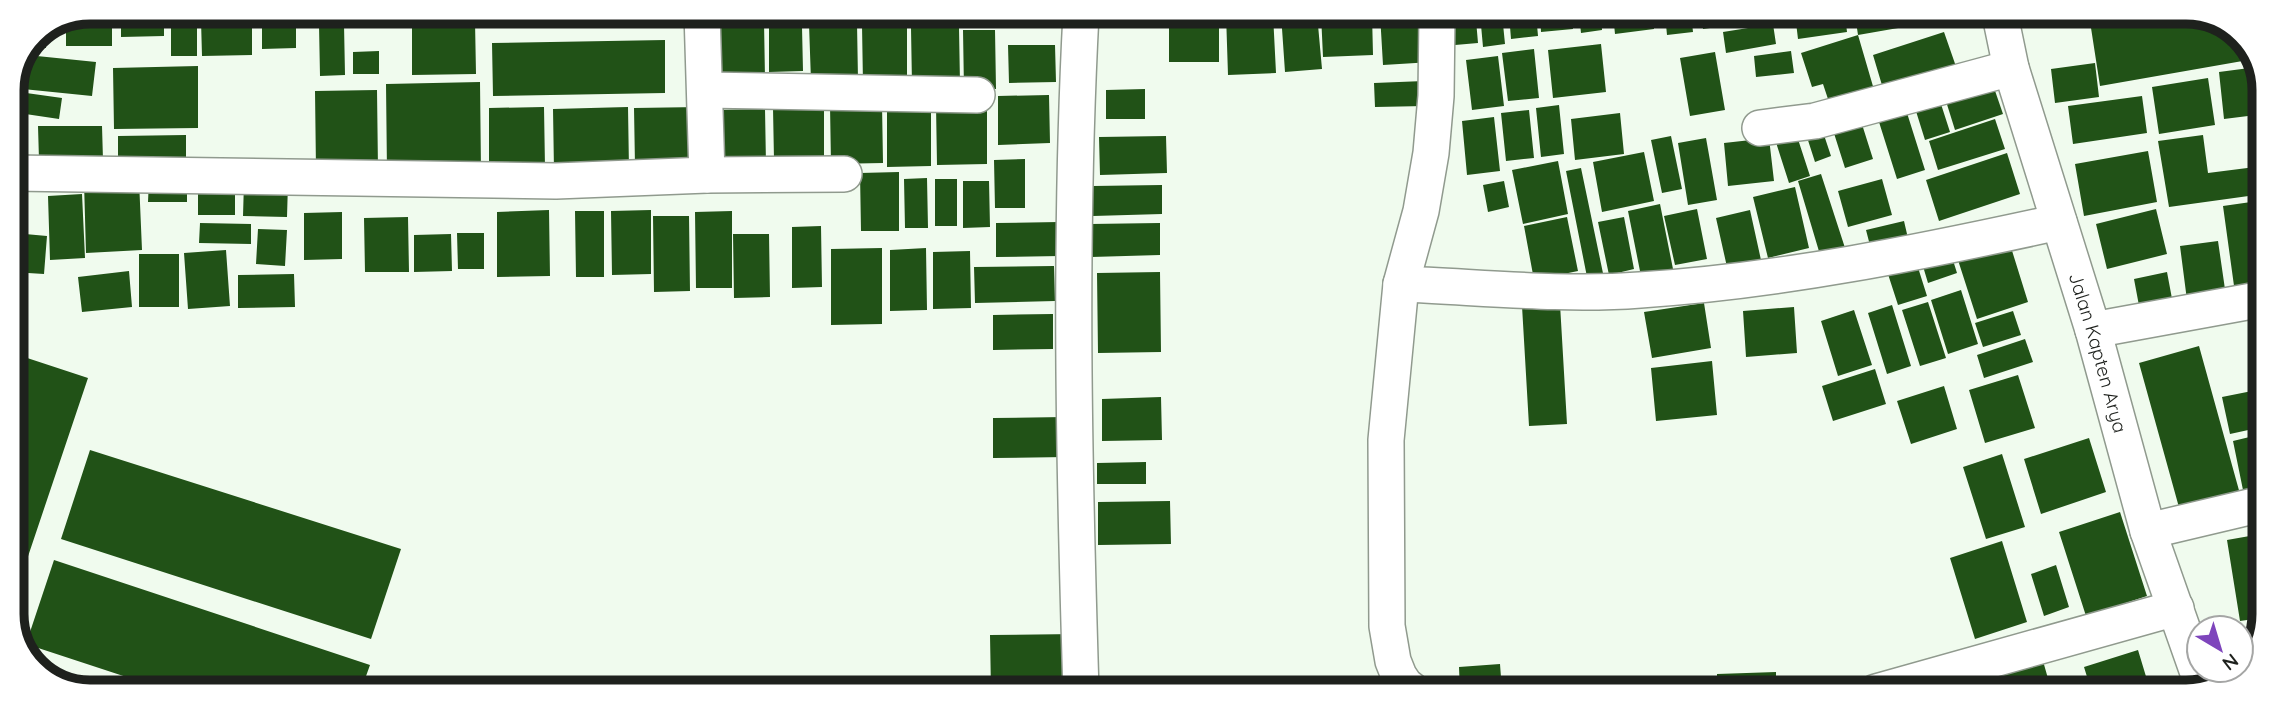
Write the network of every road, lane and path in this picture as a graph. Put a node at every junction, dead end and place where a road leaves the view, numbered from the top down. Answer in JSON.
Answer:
{"nodes":[{"id":1,"x":702,"y":24,"type":"edge"},
{"id":2,"x":1081,"y":24,"type":"edge"},
{"id":3,"x":1437,"y":24,"type":"edge"},
{"id":4,"x":2009,"y":24,"type":"edge"},
{"id":5,"x":2011,"y":68,"type":"junction"},
{"id":6,"x":705,"y":90,"type":"junction"},
{"id":7,"x":977,"y":94,"type":"dead end"},
{"id":8,"x":1760,"y":128,"type":"dead end"},
{"id":9,"x":24,"y":173,"type":"edge"},
{"id":10,"x":844,"y":174,"type":"dead end"},
{"id":11,"x":707,"y":175,"type":"junction"},
{"id":12,"x":2059,"y":222,"type":"junction"},
{"id":13,"x":1401,"y":284,"type":"junction"},
{"id":14,"x":2251,"y":301,"type":"edge"},
{"id":15,"x":2093,"y":330,"type":"junction"},
{"id":16,"x":2252,"y":507,"type":"edge"},
{"id":17,"x":2148,"y":531,"type":"junction"},
{"id":18,"x":2176,"y":608,"type":"junction"},
{"id":19,"x":2200,"y":679,"type":"edge"},
{"id":20,"x":1081,"y":680,"type":"edge"},
{"id":21,"x":1402,"y":680,"type":"edge"},
{"id":22,"x":1919,"y":680,"type":"edge"}],
"edges":[{"from":1,"to":6,"type":"street"},
{"from":2,"to":20,"type":"street"},
{"from":3,"to":13,"type":"street"},
{"from":4,"to":5,"type":"street","name":"Jalan Kapten Arya"},
{"from":5,"to":8,"type":"street"},
{"from":5,"to":12,"type":"street","name":"Jalan Kapten Arya"},
{"from":6,"to":7,"type":"street"},
{"from":6,"to":11,"type":"street"},
{"from":9,"to":11,"type":"street"},
{"from":10,"to":11,"type":"street"},
{"from":12,"to":13,"type":"street"},
{"from":12,"to":15,"type":"street","name":"Jalan Kapten Arya"},
{"from":13,"to":21,"type":"street"},
{"from":14,"to":15,"type":"street"},
{"from":15,"to":17,"type":"street","name":"Jalan Kapten Arya"},
{"from":16,"to":17,"type":"street"},
{"from":17,"to":18,"type":"street","name":"Jalan Kapten Arya"},
{"from":18,"to":19,"type":"street","name":"Jalan Kapten Arya"},
{"from":18,"to":22,"type":"street"}]}
